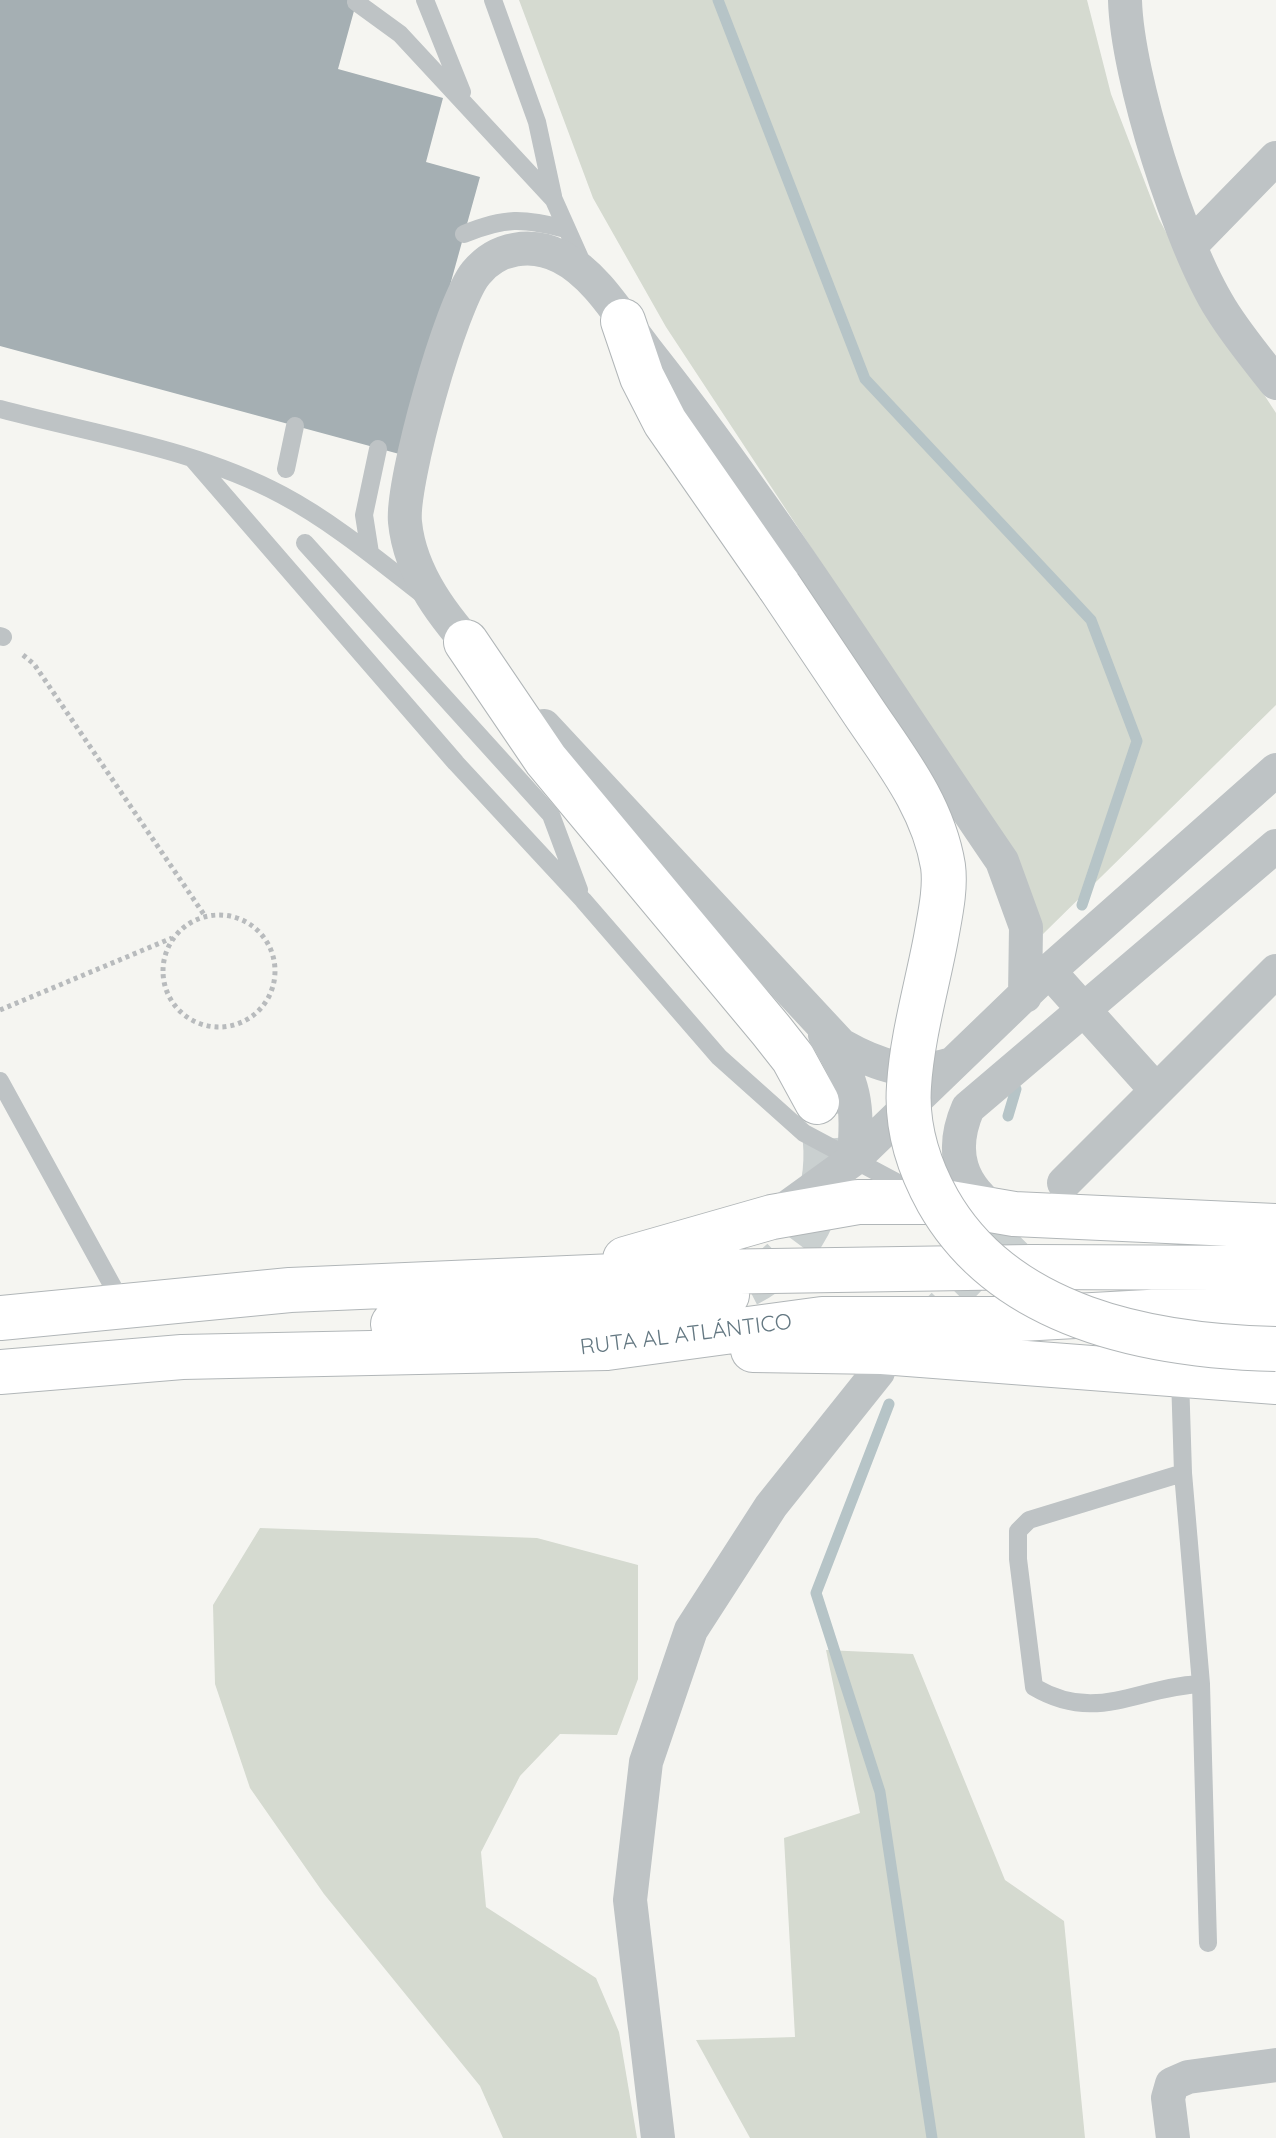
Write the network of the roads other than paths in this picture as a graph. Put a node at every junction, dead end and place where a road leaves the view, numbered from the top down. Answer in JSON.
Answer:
{"nodes":[{"id":1,"x":425,"y":0,"type":"edge"},
{"id":2,"x":493,"y":0,"type":"edge"},
{"id":3,"x":356,"y":2,"type":"dead end"},
{"id":4,"x":1129,"y":3,"type":"edge"},
{"id":5,"x":466,"y":102,"type":"junction"},
{"id":6,"x":1276,"y":158,"type":"edge"},
{"id":7,"x":554,"y":200,"type":"junction"},
{"id":8,"x":566,"y":229,"type":"junction"},
{"id":9,"x":464,"y":234,"type":"dead end"},
{"id":10,"x":1191,"y":245,"type":"junction"},
{"id":11,"x":589,"y":278,"type":"junction"},
{"id":12,"x":623,"y":321,"type":"junction"},
{"id":13,"x":1276,"y":383,"type":"edge"},
{"id":14,"x":0,"y":409,"type":"edge"},
{"id":15,"x":295,"y":426,"type":"dead end"},
{"id":16,"x":378,"y":449,"type":"dead end"},
{"id":17,"x":192,"y":458,"type":"junction"},
{"id":18,"x":286,"y":469,"type":"dead end"},
{"id":19,"x":305,"y":543,"type":"dead end"},
{"id":20,"x":370,"y":553,"type":"junction"},
{"id":21,"x":437,"y":606,"type":"junction"},
{"id":22,"x":466,"y":642,"type":"junction"},
{"id":23,"x":1276,"y":770,"type":"edge"},
{"id":24,"x":551,"y":815,"type":"junction"},
{"id":25,"x":1276,"y":846,"type":"edge"},
{"id":26,"x":626,"y":852,"type":"junction"},
{"id":27,"x":583,"y":900,"type":"junction"},
{"id":28,"x":1049,"y":971,"type":"junction"},
{"id":29,"x":1276,"y":971,"type":"edge"},
{"id":30,"x":1025,"y":996,"type":"junction"},
{"id":31,"x":1082,"y":1011,"type":"junction"},
{"id":32,"x":819,"y":1024,"type":"junction"},
{"id":33,"x":952,"y":1064,"type":"junction"},
{"id":34,"x":0,"y":1081,"type":"edge"},
{"id":35,"x":1156,"y":1090,"type":"junction"},
{"id":36,"x":817,"y":1102,"type":"tunnel mouth"},
{"id":37,"x":854,"y":1159,"type":"junction"},
{"id":38,"x":1064,"y":1183,"type":"tunnel mouth"},
{"id":39,"x":944,"y":1202,"type":"junction"},
{"id":40,"x":999,"y":1213,"type":"junction"},
{"id":41,"x":772,"y":1217,"type":"junction"},
{"id":42,"x":1276,"y":1226,"type":"edge"},
{"id":43,"x":1276,"y":1268,"type":"edge"},
{"id":44,"x":522,"y":1283,"type":"junction"},
{"id":45,"x":727,"y":1295,"type":"tunnel mouth"},
{"id":46,"x":123,"y":1305,"type":"junction"},
{"id":47,"x":1276,"y":1310,"type":"edge"},
{"id":48,"x":0,"y":1318,"type":"edge"},
{"id":49,"x":607,"y":1348,"type":"junction"},
{"id":50,"x":1276,"y":1349,"type":"edge"},
{"id":51,"x":0,"y":1354,"type":"edge"},
{"id":52,"x":0,"y":1372,"type":"edge"},
{"id":53,"x":878,"y":1372,"type":"dead end"},
{"id":54,"x":1180,"y":1377,"type":"junction"},
{"id":55,"x":1276,"y":1382,"type":"edge"},
{"id":56,"x":1183,"y":1473,"type":"junction"},
{"id":57,"x":1201,"y":1684,"type":"junction"},
{"id":58,"x":1208,"y":1943,"type":"dead end"},
{"id":59,"x":1276,"y":2065,"type":"edge"},
{"id":60,"x":658,"y":2138,"type":"edge"},
{"id":61,"x":1173,"y":2138,"type":"edge"}],
"edges":[{"from":1,"to":5,"type":"lane"},
{"from":2,"to":7,"type":"lane"},
{"from":3,"to":5,"type":"lane"},
{"from":4,"to":10,"type":"street"},
{"from":5,"to":7,"type":"lane"},
{"from":6,"to":10,"type":"street"},
{"from":7,"to":8,"type":"lane"},
{"from":8,"to":9,"type":"lane"},
{"from":8,"to":11,"type":"lane"},
{"from":10,"to":13,"type":"street"},
{"from":11,"to":12,"type":"street"},
{"from":11,"to":21,"type":"street"},
{"from":12,"to":30,"type":"street"},
{"from":12,"to":50,"type":"highway","bridge":true},
{"from":14,"to":17,"type":"lane"},
{"from":15,"to":18,"type":"lane"},
{"from":16,"to":20,"type":"lane"},
{"from":17,"to":20,"type":"lane"},
{"from":17,"to":27,"type":"lane"},
{"from":19,"to":24,"type":"lane"},
{"from":20,"to":21,"type":"lane"},
{"from":21,"to":22,"type":"street"},
{"from":22,"to":26,"type":"highway"},
{"from":22,"to":32,"type":"street"},
{"from":23,"to":28,"type":"street"},
{"from":24,"to":26,"type":"lane"},
{"from":24,"to":27,"type":"lane"},
{"from":25,"to":31,"type":"street"},
{"from":26,"to":36,"type":"highway"},
{"from":27,"to":37,"type":"lane"},
{"from":28,"to":30,"type":"street"},
{"from":28,"to":31,"type":"street"},
{"from":29,"to":35,"type":"street"},
{"from":30,"to":33,"type":"street"},
{"from":31,"to":35,"type":"street"},
{"from":31,"to":40,"type":"street"},
{"from":32,"to":33,"type":"street"},
{"from":32,"to":37,"type":"street"},
{"from":33,"to":37,"type":"street"},
{"from":34,"to":46,"type":"lane"},
{"from":35,"to":38,"type":"street"},
{"from":37,"to":39,"type":"lane"},
{"from":37,"to":41,"type":"street"},
{"from":39,"to":40,"type":"highway"},
{"from":39,"to":41,"type":"highway"},
{"from":40,"to":42,"type":"highway"},
{"from":41,"to":44,"type":"highway"},
{"from":43,"to":44,"type":"highway"},
{"from":44,"to":46,"type":"highway"},
{"from":45,"to":51,"type":"highway"},
{"from":46,"to":48,"type":"highway"},
{"from":47,"to":49,"type":"highway","name":"RUTA AL ATLÁNTICO"},
{"from":49,"to":52,"type":"highway","name":"RUTA AL ATLÁNTICO"},
{"from":49,"to":54,"type":"highway"},
{"from":53,"to":60,"type":"street"},
{"from":54,"to":55,"type":"highway"},
{"from":54,"to":56,"type":"lane"},
{"from":56,"to":57,"type":"lane"},
{"from":56,"to":57,"type":"lane"},
{"from":57,"to":58,"type":"lane"},
{"from":59,"to":61,"type":"street"}]}
